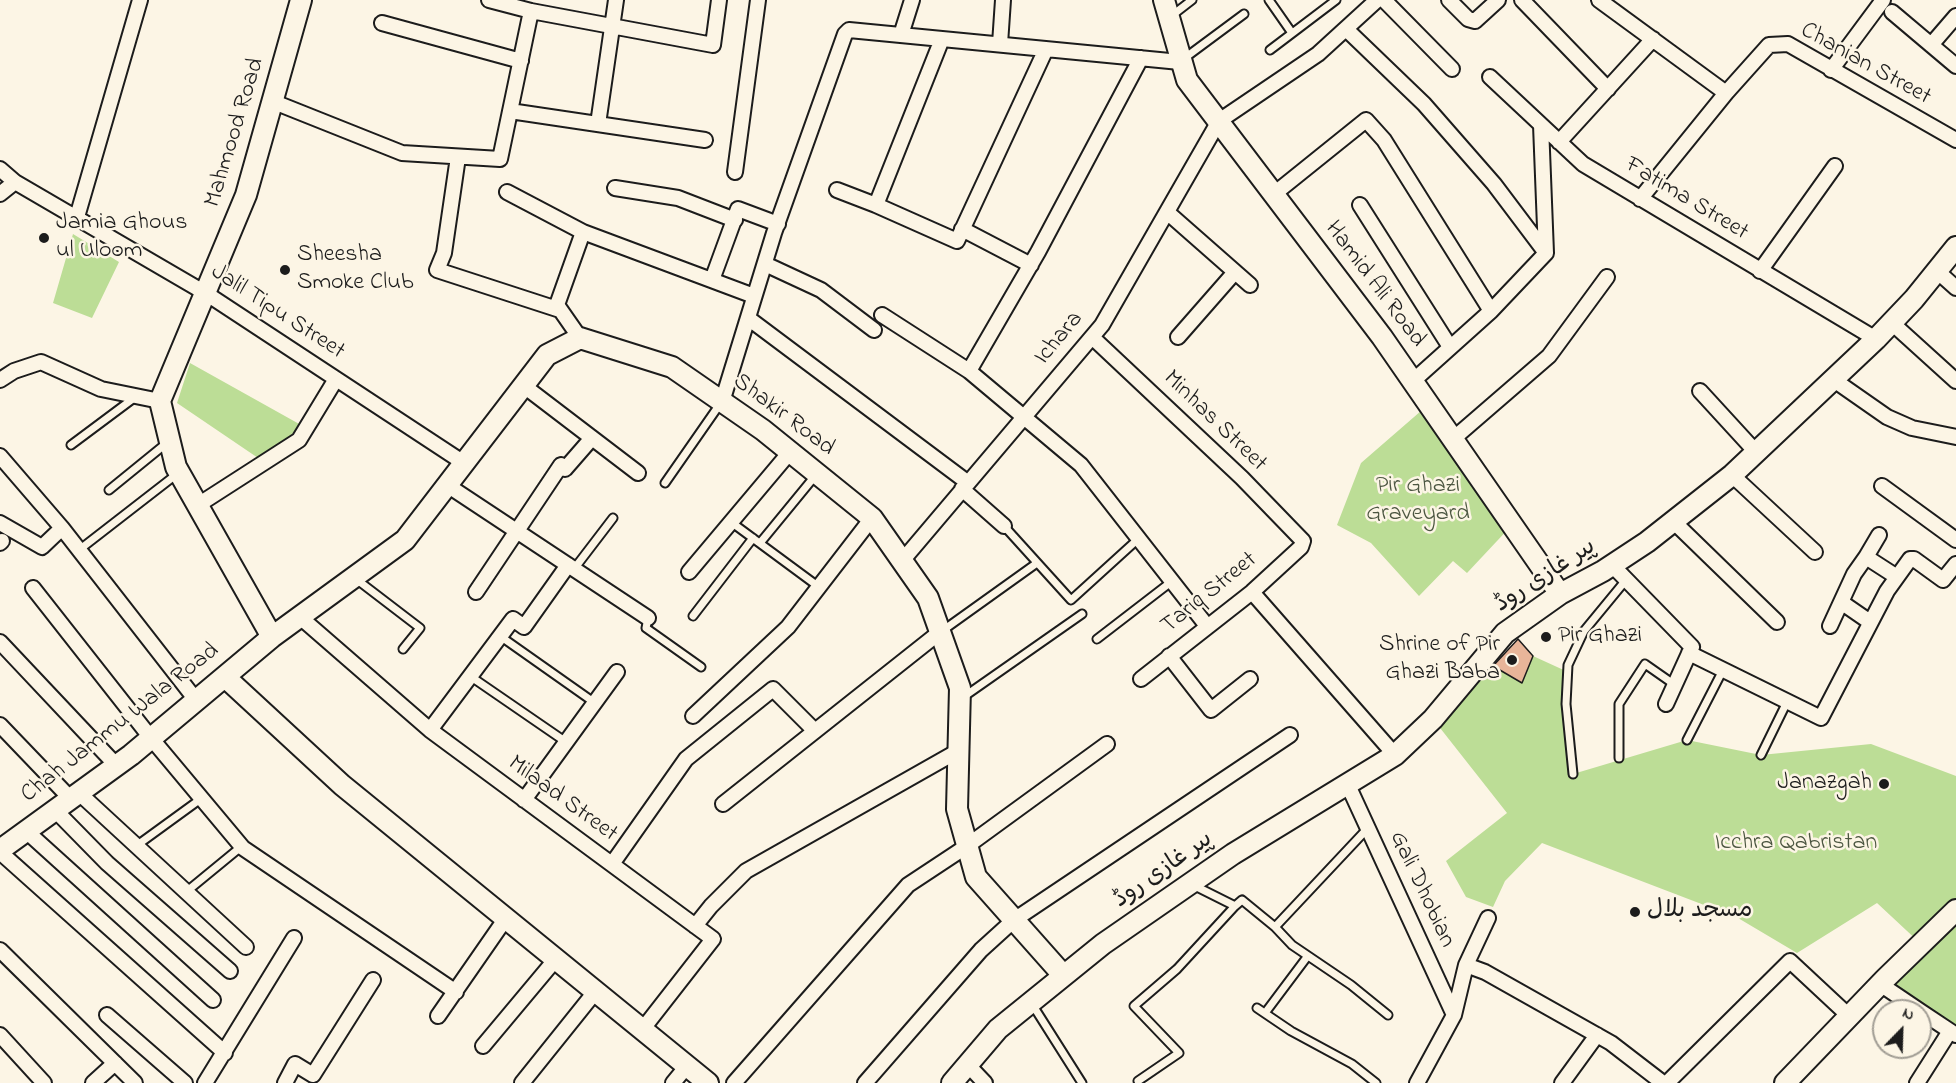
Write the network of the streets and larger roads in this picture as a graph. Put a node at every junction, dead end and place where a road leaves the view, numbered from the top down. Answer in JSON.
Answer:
{"nodes":[{"id":1,"x":140,"y":0,"type":"edge"},
{"id":2,"x":301,"y":0,"type":"edge"},
{"id":3,"x":489,"y":0,"type":"edge"},
{"id":4,"x":616,"y":0,"type":"edge"},
{"id":5,"x":719,"y":0,"type":"edge"},
{"id":6,"x":758,"y":0,"type":"edge"},
{"id":7,"x":912,"y":0,"type":"edge"},
{"id":8,"x":1003,"y":0,"type":"edge"},
{"id":9,"x":1377,"y":0,"type":"edge"},
{"id":10,"x":1384,"y":0,"type":"edge"},
{"id":11,"x":1449,"y":0,"type":"edge"},
{"id":12,"x":1498,"y":0,"type":"edge"},
{"id":13,"x":1522,"y":0,"type":"edge"},
{"id":14,"x":1599,"y":0,"type":"edge"},
{"id":15,"x":1883,"y":0,"type":"edge"},
{"id":16,"x":1166,"y":9,"type":"edge"},
{"id":17,"x":531,"y":11,"type":"junction"},
{"id":18,"x":1892,"y":12,"type":"dead end"},
{"id":19,"x":1956,"y":16,"type":"edge"},
{"id":20,"x":382,"y":23,"type":"dead end"},
{"id":21,"x":612,"y":25,"type":"junction"},
{"id":22,"x":1346,"y":29,"type":"junction"},
{"id":23,"x":902,"y":35,"type":"junction"},
{"id":24,"x":942,"y":39,"type":"junction"},
{"id":25,"x":1653,"y":39,"type":"junction"},
{"id":26,"x":1000,"y":44,"type":"junction"},
{"id":27,"x":1931,"y":45,"type":"junction"},
{"id":28,"x":1046,"y":49,"type":"junction"},
{"id":29,"x":1141,"y":58,"type":"junction"},
{"id":30,"x":521,"y":61,"type":"junction"},
{"id":31,"x":1180,"y":62,"type":"junction"},
{"id":32,"x":1956,"y":66,"type":"edge"},
{"id":33,"x":1452,"y":69,"type":"dead end"},
{"id":34,"x":1832,"y":70,"type":"junction"},
{"id":35,"x":1490,"y":77,"type":"dead end"},
{"id":36,"x":1608,"y":89,"type":"junction"},
{"id":37,"x":1726,"y":93,"type":"junction"},
{"id":38,"x":274,"y":102,"type":"junction"},
{"id":39,"x":510,"y":111,"type":"junction"},
{"id":40,"x":1219,"y":121,"type":"junction"},
{"id":41,"x":598,"y":124,"type":"junction"},
{"id":42,"x":1541,"y":125,"type":"junction"},
{"id":43,"x":705,"y":140,"type":"dead end"},
{"id":44,"x":1956,"y":140,"type":"edge"},
{"id":45,"x":1559,"y":142,"type":"junction"},
{"id":46,"x":458,"y":158,"type":"junction"},
{"id":47,"x":1835,"y":166,"type":"dead end"},
{"id":48,"x":0,"y":169,"type":"edge"},
{"id":49,"x":735,"y":172,"type":"dead end"},
{"id":50,"x":15,"y":182,"type":"junction"},
{"id":51,"x":615,"y":188,"type":"dead end"},
{"id":52,"x":837,"y":190,"type":"dead end"},
{"id":53,"x":507,"y":192,"type":"dead end"},
{"id":54,"x":0,"y":194,"type":"edge"},
{"id":55,"x":1274,"y":194,"type":"junction"},
{"id":56,"x":1640,"y":199,"type":"junction"},
{"id":57,"x":876,"y":205,"type":"junction"},
{"id":58,"x":1360,"y":205,"type":"dead end"},
{"id":59,"x":1167,"y":212,"type":"junction"},
{"id":60,"x":77,"y":217,"type":"junction"},
{"id":61,"x":735,"y":220,"type":"junction"},
{"id":62,"x":778,"y":224,"type":"junction"},
{"id":63,"x":962,"y":229,"type":"junction"},
{"id":64,"x":583,"y":232,"type":"junction"},
{"id":65,"x":1956,"y":247,"type":"edge"},
{"id":66,"x":1546,"y":253,"type":"junction"},
{"id":67,"x":765,"y":264,"type":"junction"},
{"id":68,"x":1031,"y":265,"type":"junction"},
{"id":69,"x":1937,"y":271,"type":"junction"},
{"id":70,"x":1235,"y":272,"type":"junction"},
{"id":71,"x":1761,"y":272,"type":"junction"},
{"id":72,"x":1606,"y":277,"type":"dead end"},
{"id":73,"x":712,"y":280,"type":"junction"},
{"id":74,"x":1250,"y":285,"type":"dead end"},
{"id":75,"x":1956,"y":288,"type":"edge"},
{"id":76,"x":207,"y":294,"type":"junction"},
{"id":77,"x":754,"y":296,"type":"junction"},
{"id":78,"x":560,"y":310,"type":"junction"},
{"id":79,"x":1491,"y":311,"type":"junction"},
{"id":80,"x":882,"y":315,"type":"dead end"},
{"id":81,"x":748,"y":318,"type":"junction"},
{"id":82,"x":1892,"y":323,"type":"junction"},
{"id":83,"x":874,"y":330,"type":"dead end"},
{"id":84,"x":1178,"y":337,"type":"dead end"},
{"id":85,"x":580,"y":338,"type":"junction"},
{"id":86,"x":1092,"y":338,"type":"junction"},
{"id":87,"x":1876,"y":339,"type":"junction"},
{"id":88,"x":1450,"y":347,"type":"junction"},
{"id":89,"x":969,"y":371,"type":"junction"},
{"id":90,"x":336,"y":379,"type":"junction"},
{"id":91,"x":0,"y":380,"type":"edge"},
{"id":92,"x":1834,"y":380,"type":"junction"},
{"id":93,"x":1413,"y":381,"type":"junction"},
{"id":94,"x":1956,"y":381,"type":"edge"},
{"id":95,"x":524,"y":386,"type":"junction"},
{"id":96,"x":1700,"y":392,"type":"dead end"},
{"id":97,"x":160,"y":401,"type":"junction"},
{"id":98,"x":722,"y":402,"type":"junction"},
{"id":99,"x":1024,"y":416,"type":"junction"},
{"id":100,"x":1956,"y":437,"type":"edge"},
{"id":101,"x":592,"y":438,"type":"junction"},
{"id":102,"x":1453,"y":440,"type":"junction"},
{"id":103,"x":1755,"y":451,"type":"junction"},
{"id":104,"x":790,"y":452,"type":"junction"},
{"id":105,"x":0,"y":456,"type":"edge"},
{"id":106,"x":464,"y":463,"type":"junction"},
{"id":107,"x":638,"y":472,"type":"dead end"},
{"id":108,"x":1732,"y":475,"type":"junction"},
{"id":109,"x":447,"y":485,"type":"junction"},
{"id":110,"x":965,"y":485,"type":"junction"},
{"id":111,"x":1882,"y":486,"type":"dead end"},
{"id":112,"x":198,"y":505,"type":"junction"},
{"id":113,"x":872,"y":518,"type":"junction"},
{"id":114,"x":1673,"y":521,"type":"junction"},
{"id":115,"x":0,"y":523,"type":"edge"},
{"id":116,"x":1004,"y":526,"type":"road end"},
{"id":117,"x":62,"y":528,"type":"junction"},
{"id":118,"x":517,"y":532,"type":"junction"},
{"id":119,"x":1879,"y":535,"type":"dead end"},
{"id":120,"x":1956,"y":540,"type":"edge"},
{"id":121,"x":1303,"y":542,"type":"joint"},
{"id":122,"x":1815,"y":552,"type":"dead end"},
{"id":123,"x":1866,"y":557,"type":"junction"},
{"id":124,"x":902,"y":561,"type":"junction"},
{"id":125,"x":1956,"y":564,"type":"edge"},
{"id":126,"x":1612,"y":565,"type":"junction"},
{"id":127,"x":571,"y":567,"type":"junction"},
{"id":128,"x":689,"y":572,"type":"dead end"},
{"id":129,"x":1897,"y":577,"type":"junction"},
{"id":130,"x":33,"y":588,"type":"dead end"},
{"id":131,"x":476,"y":592,"type":"dead end"},
{"id":132,"x":1252,"y":592,"type":"junction"},
{"id":133,"x":1560,"y":594,"type":"junction"},
{"id":134,"x":1841,"y":602,"type":"junction"},
{"id":135,"x":300,"y":617,"type":"junction"},
{"id":136,"x":648,"y":618,"type":"road end"},
{"id":137,"x":1777,"y":622,"type":"dead end"},
{"id":138,"x":1870,"y":622,"type":"junction"},
{"id":139,"x":1207,"y":626,"type":"junction"},
{"id":140,"x":1830,"y":626,"type":"dead end"},
{"id":141,"x":940,"y":632,"type":"junction"},
{"id":142,"x":272,"y":637,"type":"junction"},
{"id":143,"x":0,"y":642,"type":"edge"},
{"id":144,"x":1689,"y":653,"type":"junction"},
{"id":145,"x":1169,"y":656,"type":"junction"},
{"id":146,"x":617,"y":672,"type":"dead end"},
{"id":147,"x":225,"y":677,"type":"junction"},
{"id":148,"x":1141,"y":679,"type":"dead end"},
{"id":149,"x":1250,"y":679,"type":"dead end"},
{"id":150,"x":196,"y":700,"type":"junction"},
{"id":151,"x":1666,"y":704,"type":"dead end"},
{"id":152,"x":693,"y":716,"type":"dead end"},
{"id":153,"x":0,"y":725,"type":"edge"},
{"id":154,"x":430,"y":730,"type":"junction"},
{"id":155,"x":815,"y":731,"type":"junction"},
{"id":156,"x":1290,"y":735,"type":"dead end"},
{"id":157,"x":151,"y":738,"type":"junction"},
{"id":158,"x":1107,"y":744,"type":"dead end"},
{"id":159,"x":958,"y":752,"type":"junction"},
{"id":160,"x":1395,"y":755,"type":"junction"},
{"id":161,"x":116,"y":765,"type":"junction"},
{"id":162,"x":1347,"y":783,"type":"junction"},
{"id":163,"x":67,"y":800,"type":"junction"},
{"id":164,"x":524,"y":800,"type":"junction"},
{"id":165,"x":723,"y":804,"type":"dead end"},
{"id":166,"x":25,"y":830,"type":"junction"},
{"id":167,"x":967,"y":846,"type":"junction"},
{"id":168,"x":0,"y":851,"type":"edge"},
{"id":169,"x":612,"y":864,"type":"junction"},
{"id":170,"x":1956,"y":910,"type":"edge"},
{"id":171,"x":506,"y":918,"type":"junction"},
{"id":172,"x":1488,"y":918,"type":"dead end"},
{"id":173,"x":1014,"y":920,"type":"junction"},
{"id":174,"x":695,"y":926,"type":"junction"},
{"id":175,"x":294,"y":938,"type":"dead end"},
{"id":176,"x":246,"y":948,"type":"dead end"},
{"id":177,"x":0,"y":950,"type":"edge"},
{"id":178,"x":555,"y":960,"type":"junction"},
{"id":179,"x":1466,"y":965,"type":"junction"},
{"id":180,"x":230,"y":971,"type":"dead end"},
{"id":181,"x":1064,"y":975,"type":"junction"},
{"id":182,"x":373,"y":980,"type":"dead end"},
{"id":183,"x":1880,"y":984,"type":"junction"},
{"id":184,"x":456,"y":992,"type":"junction"},
{"id":185,"x":595,"y":992,"type":"junction"},
{"id":186,"x":1902,"y":999,"type":"edge"},
{"id":187,"x":213,"y":1000,"type":"dead end"},
{"id":188,"x":1454,"y":1015,"type":"junction"},
{"id":189,"x":107,"y":1016,"type":"dead end"},
{"id":190,"x":438,"y":1016,"type":"dead end"},
{"id":191,"x":1850,"y":1016,"type":"junction"},
{"id":192,"x":1932,"y":1019,"type":"edge"},
{"id":193,"x":642,"y":1030,"type":"junction"},
{"id":194,"x":1953,"y":1033,"type":"edge"},
{"id":195,"x":0,"y":1035,"type":"edge"},
{"id":196,"x":1597,"y":1035,"type":"junction"},
{"id":197,"x":483,"y":1046,"type":"dead end"},
{"id":198,"x":225,"y":1053,"type":"junction"},
{"id":199,"x":115,"y":1063,"type":"junction"},
{"id":200,"x":967,"y":1064,"type":"junction"},
{"id":201,"x":687,"y":1066,"type":"junction"},
{"id":202,"x":44,"y":1083,"type":"edge"},
{"id":203,"x":93,"y":1083,"type":"edge"},
{"id":204,"x":135,"y":1083,"type":"edge"},
{"id":205,"x":185,"y":1083,"type":"edge"},
{"id":206,"x":205,"y":1083,"type":"edge"},
{"id":207,"x":285,"y":1083,"type":"edge"},
{"id":208,"x":522,"y":1083,"type":"edge"},
{"id":209,"x":673,"y":1083,"type":"edge"},
{"id":210,"x":708,"y":1083,"type":"edge"},
{"id":211,"x":734,"y":1083,"type":"edge"},
{"id":212,"x":865,"y":1083,"type":"edge"},
{"id":213,"x":952,"y":1083,"type":"edge"},
{"id":214,"x":985,"y":1083,"type":"edge"},
{"id":215,"x":1417,"y":1083,"type":"edge"},
{"id":216,"x":1562,"y":1083,"type":"edge"},
{"id":217,"x":1665,"y":1083,"type":"edge"},
{"id":218,"x":1785,"y":1083,"type":"edge"},
{"id":219,"x":1917,"y":1083,"type":"edge"}],
"edges":[{"from":1,"to":60,"type":"street"},
{"from":2,"to":38,"type":"street","name":"Mahmood Road"},
{"from":3,"to":17,"type":"street"},
{"from":4,"to":21,"type":"street"},
{"from":5,"to":21,"type":"street"},
{"from":6,"to":49,"type":"street"},
{"from":7,"to":23,"type":"street"},
{"from":8,"to":26,"type":"street"},
{"from":9,"to":22,"type":"street"},
{"from":10,"to":33,"type":"street"},
{"from":11,"to":12,"type":"street"},
{"from":13,"to":36,"type":"street"},
{"from":14,"to":25,"type":"street"},
{"from":15,"to":34,"type":"street"},
{"from":16,"to":31,"type":"street","name":"Hamid Ali Road"},
{"from":17,"to":21,"type":"street"},
{"from":17,"to":30,"type":"street"},
{"from":18,"to":27,"type":"street"},
{"from":19,"to":27,"type":"street"},
{"from":20,"to":30,"type":"street"},
{"from":21,"to":41,"type":"street"},
{"from":22,"to":40,"type":"street"},
{"from":22,"to":66,"type":"street"},
{"from":23,"to":24,"type":"street"},
{"from":23,"to":62,"type":"street"},
{"from":24,"to":26,"type":"street"},
{"from":24,"to":57,"type":"street"},
{"from":25,"to":36,"type":"street"},
{"from":25,"to":37,"type":"street"},
{"from":26,"to":28,"type":"street"},
{"from":27,"to":32,"type":"street"},
{"from":28,"to":29,"type":"street"},
{"from":28,"to":63,"type":"street"},
{"from":29,"to":31,"type":"street"},
{"from":29,"to":68,"type":"street"},
{"from":30,"to":39,"type":"street"},
{"from":31,"to":40,"type":"street","name":"Hamid Ali Road"},
{"from":34,"to":37,"type":"street","name":"Chanian Street"},
{"from":34,"to":44,"type":"street","name":"Chanian Street"},
{"from":35,"to":42,"type":"street","name":"Fatima Street"},
{"from":36,"to":45,"type":"street"},
{"from":37,"to":56,"type":"street","name":"Chanian Street"},
{"from":38,"to":46,"type":"street"},
{"from":38,"to":76,"type":"street","name":"Mahmood Road"},
{"from":39,"to":41,"type":"street"},
{"from":39,"to":46,"type":"street"},
{"from":40,"to":55,"type":"street","name":"Hamid Ali Road"},
{"from":40,"to":59,"type":"street","name":"Ichara"},
{"from":41,"to":43,"type":"street"},
{"from":42,"to":45,"type":"street","name":"Fatima Street"},
{"from":42,"to":66,"type":"street"},
{"from":45,"to":56,"type":"street","name":"Fatima Street"},
{"from":46,"to":78,"type":"street"},
{"from":47,"to":71,"type":"street"},
{"from":48,"to":50,"type":"street","name":"Jalil Tipu Street"},
{"from":50,"to":54,"type":"street"},
{"from":50,"to":60,"type":"street","name":"Jalil Tipu Street"},
{"from":51,"to":61,"type":"street"},
{"from":52,"to":57,"type":"street"},
{"from":53,"to":64,"type":"street"},
{"from":55,"to":79,"type":"street"},
{"from":55,"to":93,"type":"street","name":"Hamid Ali Road"},
{"from":56,"to":71,"type":"street","name":"Fatima Street"},
{"from":57,"to":63,"type":"street"},
{"from":58,"to":88,"type":"street"},
{"from":59,"to":70,"type":"street"},
{"from":59,"to":86,"type":"street","name":"Ichara"},
{"from":60,"to":76,"type":"street","name":"Jalil Tipu Street"},
{"from":61,"to":62,"type":"street"},
{"from":61,"to":73,"type":"street"},
{"from":62,"to":67,"type":"street"},
{"from":63,"to":68,"type":"street"},
{"from":64,"to":73,"type":"street"},
{"from":64,"to":78,"type":"street"},
{"from":65,"to":69,"type":"street","name":"پیر غازی روڈ"},
{"from":66,"to":79,"type":"street"},
{"from":67,"to":77,"type":"street"},
{"from":67,"to":83,"type":"street"},
{"from":68,"to":89,"type":"street"},
{"from":69,"to":75,"type":"street"},
{"from":69,"to":82,"type":"street","name":"پیر غازی روڈ"},
{"from":70,"to":74,"type":"street"},
{"from":70,"to":84,"type":"street"},
{"from":71,"to":87,"type":"street","name":"Fatima Street"},
{"from":72,"to":102,"type":"street"},
{"from":73,"to":77,"type":"street"},
{"from":76,"to":90,"type":"street","name":"Jalil Tipu Street"},
{"from":76,"to":97,"type":"street","name":"Mahmood Road"},
{"from":77,"to":81,"type":"street"},
{"from":78,"to":85,"type":"street"},
{"from":79,"to":88,"type":"street"},
{"from":80,"to":89,"type":"street"},
{"from":81,"to":98,"type":"street"},
{"from":81,"to":110,"type":"street"},
{"from":82,"to":87,"type":"street","name":"پیر غازی روڈ"},
{"from":82,"to":94,"type":"street"},
{"from":85,"to":95,"type":"street"},
{"from":85,"to":98,"type":"street","name":"Shakir Road"},
{"from":86,"to":99,"type":"street","name":"Ichara"},
{"from":86,"to":121,"type":"street","name":"Minhas Street"},
{"from":87,"to":92,"type":"street","name":"پیر غازی روڈ"},
{"from":88,"to":93,"type":"street"},
{"from":89,"to":99,"type":"street"},
{"from":90,"to":106,"type":"street","name":"Jalil Tipu Street"},
{"from":90,"to":112,"type":"street"},
{"from":91,"to":97,"type":"street"},
{"from":92,"to":100,"type":"street"},
{"from":92,"to":103,"type":"street","name":"پیر غازی روڈ"},
{"from":93,"to":102,"type":"street","name":"Hamid Ali Road"},
{"from":95,"to":101,"type":"street"},
{"from":95,"to":106,"type":"street"},
{"from":96,"to":103,"type":"street"},
{"from":97,"to":112,"type":"street"},
{"from":98,"to":104,"type":"street","name":"Shakir Road"},
{"from":99,"to":110,"type":"street","name":"Ichara"},
{"from":99,"to":139,"type":"street"},
{"from":101,"to":107,"type":"street"},
{"from":101,"to":118,"type":"street"},
{"from":102,"to":133,"type":"street","name":"Hamid Ali Road"},
{"from":103,"to":108,"type":"street","name":"پیر غازی روڈ"},
{"from":104,"to":113,"type":"street","name":"Shakir Road"},
{"from":104,"to":128,"type":"street"},
{"from":105,"to":117,"type":"street"},
{"from":106,"to":109,"type":"street"},
{"from":108,"to":114,"type":"street","name":"پیر غازی روڈ"},
{"from":108,"to":122,"type":"street"},
{"from":109,"to":118,"type":"street"},
{"from":109,"to":135,"type":"street"},
{"from":110,"to":116,"type":"street"},
{"from":110,"to":124,"type":"street","name":"Ichara"},
{"from":111,"to":120,"type":"street"},
{"from":112,"to":142,"type":"street"},
{"from":113,"to":124,"type":"street","name":"Shakir Road"},
{"from":113,"to":152,"type":"street"},
{"from":114,"to":126,"type":"street","name":"پیر غازی روڈ"},
{"from":114,"to":137,"type":"street"},
{"from":115,"to":117,"type":"street"},
{"from":117,"to":150,"type":"street"},
{"from":118,"to":127,"type":"street"},
{"from":118,"to":131,"type":"street"},
{"from":119,"to":123,"type":"street"},
{"from":121,"to":132,"type":"street","name":"Tariq Street"},
{"from":123,"to":129,"type":"street"},
{"from":123,"to":134,"type":"street"},
{"from":124,"to":141,"type":"street","name":"Shakir Road"},
{"from":125,"to":129,"type":"street"},
{"from":126,"to":133,"type":"street","name":"پیر غازی روڈ"},
{"from":126,"to":144,"type":"street"},
{"from":127,"to":136,"type":"street"},
{"from":127,"to":154,"type":"street"},
{"from":129,"to":138,"type":"street"},
{"from":130,"to":157,"type":"street"},
{"from":132,"to":139,"type":"street","name":"Tariq Street"},
{"from":132,"to":160,"type":"street"},
{"from":133,"to":160,"type":"street","name":"پیر غازی روڈ"},
{"from":134,"to":138,"type":"street"},
{"from":134,"to":140,"type":"street"},
{"from":135,"to":142,"type":"street"},
{"from":135,"to":154,"type":"street","name":"Milaad Street"},
{"from":138,"to":144,"type":"street"},
{"from":139,"to":145,"type":"street","name":"Tariq Street"},
{"from":141,"to":155,"type":"street"},
{"from":141,"to":159,"type":"street","name":"Shakir Road"},
{"from":142,"to":147,"type":"street","name":"Chah Jammu Wala Road"},
{"from":143,"to":161,"type":"street"},
{"from":144,"to":151,"type":"street"},
{"from":145,"to":148,"type":"street","name":"Tariq Street"},
{"from":145,"to":149,"type":"street"},
{"from":146,"to":164,"type":"street"},
{"from":147,"to":150,"type":"street","name":"Chah Jammu Wala Road"},
{"from":147,"to":171,"type":"street"},
{"from":150,"to":157,"type":"street","name":"Chah Jammu Wala Road"},
{"from":153,"to":163,"type":"street"},
{"from":154,"to":164,"type":"street","name":"Milaad Street"},
{"from":155,"to":165,"type":"street"},
{"from":155,"to":169,"type":"street"},
{"from":156,"to":173,"type":"street"},
{"from":157,"to":161,"type":"street","name":"Chah Jammu Wala Road"},
{"from":157,"to":184,"type":"street"},
{"from":158,"to":167,"type":"street"},
{"from":159,"to":167,"type":"street","name":"Shakir Road"},
{"from":159,"to":174,"type":"street"},
{"from":160,"to":162,"type":"street","name":"پیر غازی روڈ"},
{"from":161,"to":163,"type":"street","name":"Chah Jammu Wala Road"},
{"from":162,"to":181,"type":"street","name":"پیر غازی روڈ"},
{"from":162,"to":188,"type":"street","name":"Gali Dhobian"},
{"from":163,"to":166,"type":"street","name":"Chah Jammu Wala Road"},
{"from":163,"to":176,"type":"street"},
{"from":163,"to":180,"type":"street"},
{"from":164,"to":169,"type":"street","name":"Milaad Street"},
{"from":166,"to":168,"type":"street","name":"Chah Jammu Wala Road"},
{"from":166,"to":187,"type":"street"},
{"from":167,"to":173,"type":"street","name":"Shakir Road"},
{"from":167,"to":211,"type":"street"},
{"from":168,"to":198,"type":"street"},
{"from":169,"to":174,"type":"street","name":"Milaad Street"},
{"from":170,"to":183,"type":"street"},
{"from":171,"to":178,"type":"street"},
{"from":171,"to":184,"type":"street"},
{"from":172,"to":179,"type":"street"},
{"from":173,"to":181,"type":"street","name":"Shakir Road"},
{"from":173,"to":212,"type":"street"},
{"from":174,"to":193,"type":"street","name":"Milaad Street"},
{"from":175,"to":198,"type":"street"},
{"from":177,"to":199,"type":"street"},
{"from":178,"to":185,"type":"street"},
{"from":178,"to":197,"type":"street"},
{"from":179,"to":188,"type":"street"},
{"from":179,"to":196,"type":"street"},
{"from":181,"to":200,"type":"street","name":"پیر غازی روڈ"},
{"from":182,"to":207,"type":"street"},
{"from":183,"to":186,"type":"street"},
{"from":183,"to":191,"type":"street"},
{"from":184,"to":190,"type":"street"},
{"from":185,"to":193,"type":"street"},
{"from":185,"to":208,"type":"street"},
{"from":188,"to":215,"type":"street"},
{"from":189,"to":205,"type":"street"},
{"from":191,"to":217,"type":"street"},
{"from":191,"to":218,"type":"street"},
{"from":192,"to":194,"type":"street"},
{"from":193,"to":201,"type":"street"},
{"from":194,"to":219,"type":"street"},
{"from":195,"to":202,"type":"street"},
{"from":196,"to":216,"type":"street"},
{"from":196,"to":217,"type":"street"},
{"from":198,"to":206,"type":"street"},
{"from":199,"to":203,"type":"street"},
{"from":199,"to":204,"type":"street"},
{"from":200,"to":213,"type":"street","name":"پیر غازی روڈ"},
{"from":200,"to":214,"type":"street"},
{"from":201,"to":209,"type":"street"},
{"from":201,"to":210,"type":"street"}]}
